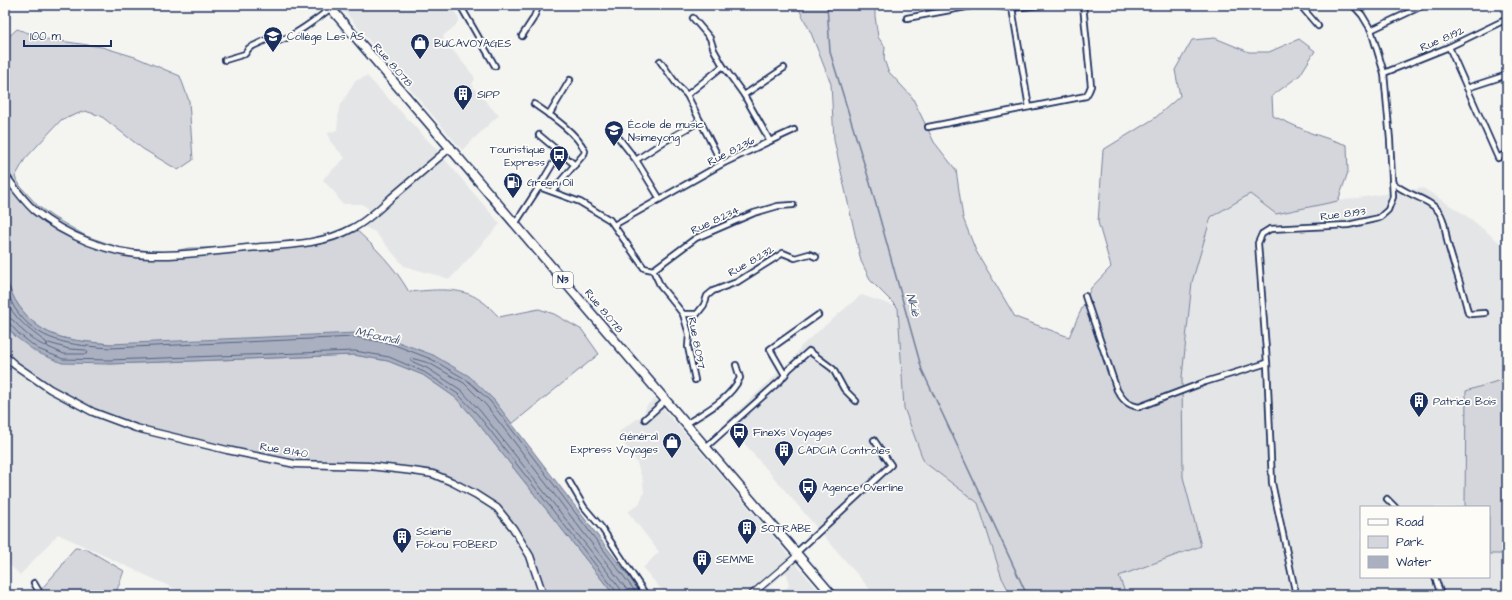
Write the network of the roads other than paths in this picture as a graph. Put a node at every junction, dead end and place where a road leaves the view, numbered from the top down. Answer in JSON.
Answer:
{"nodes":[{"id":1,"x":460,"y":5,"type":"edge"},
{"id":2,"x":539,"y":5,"type":"edge"},
{"id":3,"x":977,"y":5,"type":"edge"},
{"id":4,"x":987,"y":5,"type":"edge"},
{"id":5,"x":1042,"y":5,"type":"edge"},
{"id":6,"x":1083,"y":5,"type":"edge"},
{"id":7,"x":1300,"y":5,"type":"edge"},
{"id":8,"x":1353,"y":5,"type":"edge"},
{"id":9,"x":1422,"y":6,"type":"edge"},
{"id":10,"x":329,"y":7,"type":"edge"},
{"id":11,"x":1012,"y":8,"type":"junction"},
{"id":12,"x":693,"y":18,"type":"dead end"},
{"id":13,"x":907,"y":18,"type":"dead end"},
{"id":14,"x":1507,"y":19,"type":"edge"},
{"id":15,"x":1318,"y":26,"type":"dead end"},
{"id":16,"x":1371,"y":30,"type":"junction"},
{"id":17,"x":522,"y":36,"type":"dead end"},
{"id":18,"x":1448,"y":47,"type":"junction"},
{"id":19,"x":225,"y":60,"type":"dead end"},
{"id":20,"x":660,"y":61,"type":"dead end"},
{"id":21,"x":495,"y":66,"type":"dead end"},
{"id":22,"x":723,"y":66,"type":"junction"},
{"id":23,"x":784,"y":68,"type":"dead end"},
{"id":24,"x":1384,"y":73,"type":"junction"},
{"id":25,"x":1507,"y":75,"type":"edge"},
{"id":26,"x":570,"y":80,"type":"dead end"},
{"id":27,"x":1467,"y":88,"type":"junction"},
{"id":28,"x":744,"y":95,"type":"junction"},
{"id":29,"x":688,"y":96,"type":"junction"},
{"id":30,"x":534,"y":104,"type":"dead end"},
{"id":31,"x":1029,"y":107,"type":"junction"},
{"id":32,"x":549,"y":115,"type":"junction"},
{"id":33,"x":700,"y":122,"type":"junction"},
{"id":34,"x":928,"y":126,"type":"dead end"},
{"id":35,"x":794,"y":130,"type":"dead end"},
{"id":36,"x":539,"y":135,"type":"dead end"},
{"id":37,"x":618,"y":137,"type":"dead end"},
{"id":38,"x":770,"y":141,"type":"junction"},
{"id":39,"x":451,"y":147,"type":"junction"},
{"id":40,"x":1507,"y":153,"type":"edge"},
{"id":41,"x":555,"y":160,"type":"dead end"},
{"id":42,"x":636,"y":160,"type":"junction"},
{"id":43,"x":722,"y":164,"type":"junction"},
{"id":44,"x":575,"y":165,"type":"junction"},
{"id":45,"x":5,"y":175,"type":"edge"},
{"id":46,"x":1392,"y":182,"type":"junction"},
{"id":47,"x":539,"y":187,"type":"junction"},
{"id":48,"x":552,"y":191,"type":"junction"},
{"id":49,"x":660,"y":199,"type":"junction"},
{"id":50,"x":793,"y":205,"type":"dead end"},
{"id":51,"x":515,"y":224,"type":"junction"},
{"id":52,"x":614,"y":225,"type":"junction"},
{"id":53,"x":816,"y":257,"type":"dead end"},
{"id":54,"x":653,"y":270,"type":"junction"},
{"id":55,"x":1085,"y":296,"type":"dead end"},
{"id":56,"x":1486,"y":313,"type":"dead end"},
{"id":57,"x":683,"y":314,"type":"junction"},
{"id":58,"x":818,"y":315,"type":"dead end"},
{"id":59,"x":5,"y":356,"type":"edge"},
{"id":60,"x":1267,"y":363,"type":"junction"},
{"id":61,"x":736,"y":365,"type":"dead end"},
{"id":62,"x":784,"y":375,"type":"junction"},
{"id":63,"x":695,"y":380,"type":"dead end"},
{"id":64,"x":666,"y":400,"type":"junction"},
{"id":65,"x":856,"y":401,"type":"dead end"},
{"id":66,"x":644,"y":419,"type":"dead end"},
{"id":67,"x":686,"y":424,"type":"junction"},
{"id":68,"x":874,"y":440,"type":"dead end"},
{"id":69,"x":706,"y":448,"type":"junction"},
{"id":70,"x":569,"y":481,"type":"dead end"},
{"id":71,"x":1387,"y":499,"type":"dead end"},
{"id":72,"x":1394,"y":506,"type":"edge"},
{"id":73,"x":797,"y":554,"type":"junction"},
{"id":74,"x":1435,"y":578,"type":"edge"},
{"id":75,"x":34,"y":584,"type":"dead end"},
{"id":76,"x":41,"y":595,"type":"edge"},
{"id":77,"x":543,"y":595,"type":"edge"},
{"id":78,"x":646,"y":595,"type":"edge"},
{"id":79,"x":751,"y":595,"type":"edge"},
{"id":80,"x":832,"y":595,"type":"edge"},
{"id":81,"x":1296,"y":595,"type":"edge"},
{"id":82,"x":1441,"y":595,"type":"edge"}],
"edges":[{"from":1,"to":21,"type":"street"},
{"from":2,"to":17,"type":"street"},
{"from":3,"to":13,"type":"street"},
{"from":4,"to":11,"type":"street"},
{"from":5,"to":11,"type":"street"},
{"from":6,"to":31,"type":"street"},
{"from":7,"to":15,"type":"street"},
{"from":8,"to":16,"type":"street","name":"Rue 8.193"},
{"from":9,"to":16,"type":"street"},
{"from":10,"to":19,"type":"street"},
{"from":10,"to":39,"type":"highway","name":"Rue 8.078","number":"N3"},
{"from":11,"to":31,"type":"street"},
{"from":12,"to":22,"type":"street","name":"Rue 8.236"},
{"from":14,"to":18,"type":"street","name":"Rue 8.192"},
{"from":16,"to":24,"type":"street","name":"Rue 8.193"},
{"from":18,"to":24,"type":"street","name":"Rue 8.192"},
{"from":18,"to":27,"type":"street"},
{"from":20,"to":29,"type":"street"},
{"from":22,"to":28,"type":"street","name":"Rue 8.236"},
{"from":22,"to":29,"type":"street"},
{"from":23,"to":28,"type":"street"},
{"from":24,"to":46,"type":"street","name":"Rue 8.193"},
{"from":25,"to":27,"type":"street"},
{"from":26,"to":32,"type":"street"},
{"from":27,"to":40,"type":"street"},
{"from":28,"to":38,"type":"street","name":"Rue 8.236"},
{"from":29,"to":33,"type":"street"},
{"from":30,"to":32,"type":"street"},
{"from":31,"to":34,"type":"street"},
{"from":32,"to":44,"type":"street"},
{"from":33,"to":42,"type":"street"},
{"from":33,"to":43,"type":"street"},
{"from":35,"to":38,"type":"street"},
{"from":36,"to":44,"type":"street"},
{"from":37,"to":42,"type":"street"},
{"from":38,"to":43,"type":"street","name":"Rue 8.236"},
{"from":39,"to":45,"type":"main road"},
{"from":39,"to":51,"type":"highway","name":"Rue 8.078","number":"N3"},
{"from":41,"to":47,"type":"street"},
{"from":42,"to":49,"type":"street"},
{"from":43,"to":49,"type":"street","name":"Rue 8.236"},
{"from":44,"to":48,"type":"street"},
{"from":46,"to":56,"type":"street"},
{"from":46,"to":60,"type":"street","name":"Rue 8.193"},
{"from":47,"to":48,"type":"street"},
{"from":47,"to":51,"type":"street"},
{"from":48,"to":52,"type":"street"},
{"from":49,"to":52,"type":"street","name":"Rue 8.236"},
{"from":50,"to":54,"type":"street","name":"Rue 8.234"},
{"from":51,"to":64,"type":"highway","name":"Rue 8.078","number":"N3"},
{"from":52,"to":54,"type":"street"},
{"from":53,"to":57,"type":"street","name":"Rue 8.232"},
{"from":54,"to":57,"type":"street","name":"Rue 8.097"},
{"from":55,"to":60,"type":"street"},
{"from":57,"to":63,"type":"street","name":"Rue 8.097"},
{"from":58,"to":62,"type":"street"},
{"from":59,"to":77,"type":"main road","name":"Rue 8.140"},
{"from":60,"to":81,"type":"street","name":"Rue 8.193"},
{"from":61,"to":67,"type":"street"},
{"from":62,"to":65,"type":"street"},
{"from":62,"to":69,"type":"street"},
{"from":64,"to":66,"type":"street"},
{"from":64,"to":67,"type":"highway","name":"Rue 8.078","number":"N3"},
{"from":67,"to":69,"type":"highway","name":"Rue 8.078","number":"N3"},
{"from":68,"to":73,"type":"street"},
{"from":69,"to":73,"type":"highway","name":"Rue 8.078","number":"N3"},
{"from":70,"to":78,"type":"street"},
{"from":71,"to":72,"type":"street"},
{"from":73,"to":79,"type":"street"},
{"from":73,"to":80,"type":"highway","name":"Rue 8.078","number":"N3"},
{"from":74,"to":82,"type":"street"},
{"from":75,"to":76,"type":"street"}]}
